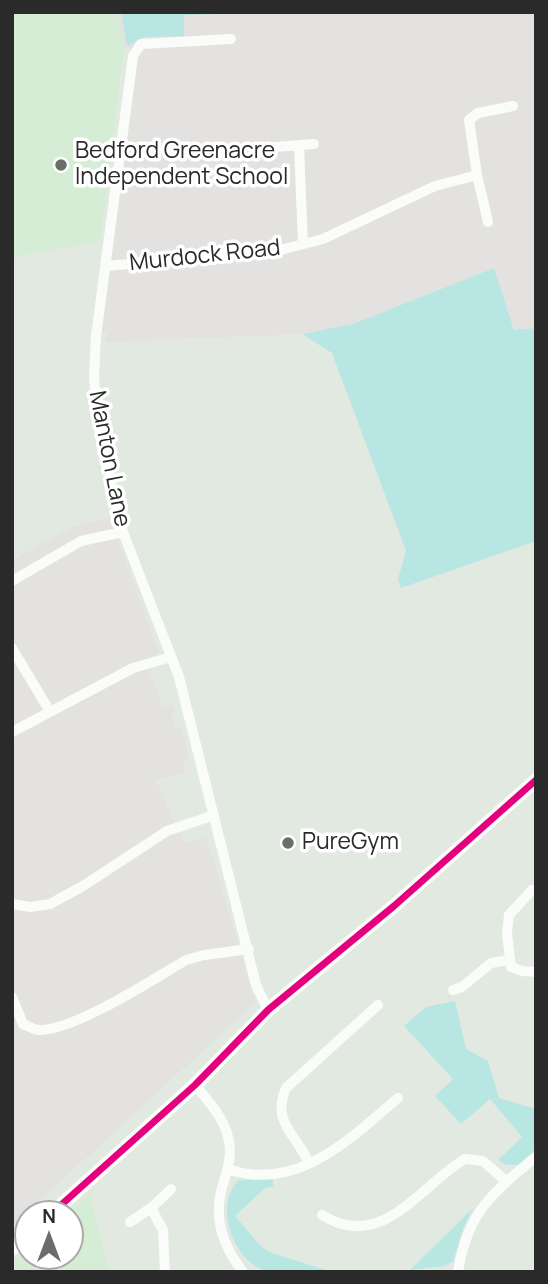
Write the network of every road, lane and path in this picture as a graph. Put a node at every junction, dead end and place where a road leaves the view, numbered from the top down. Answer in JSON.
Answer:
{"nodes":[{"id":1,"x":231,"y":39,"type":"dead end"},
{"id":2,"x":513,"y":106,"type":"dead end"},
{"id":3,"x":314,"y":144,"type":"dead end"},
{"id":4,"x":299,"y":146,"type":"junction"},
{"id":5,"x":275,"y":147,"type":"dead end"},
{"id":6,"x":477,"y":175,"type":"junction"},
{"id":7,"x":488,"y":222,"type":"dead end"},
{"id":8,"x":303,"y":244,"type":"junction"},
{"id":9,"x":107,"y":266,"type":"junction"},
{"id":10,"x":123,"y":532,"type":"junction"},
{"id":11,"x":12,"y":581,"type":"edge"},
{"id":12,"x":12,"y":648,"type":"edge"},
{"id":13,"x":171,"y":657,"type":"junction"},
{"id":14,"x":50,"y":710,"type":"junction"},
{"id":15,"x":12,"y":732,"type":"edge"},
{"id":16,"x":536,"y":780,"type":"edge"},
{"id":17,"x":214,"y":815,"type":"junction"},
{"id":18,"x":532,"y":890,"type":"dead end"},
{"id":19,"x":12,"y":904,"type":"edge"},
{"id":20,"x":248,"y":949,"type":"junction"},
{"id":21,"x":509,"y":960,"type":"junction"},
{"id":22,"x":536,"y":972,"type":"edge"},
{"id":23,"x":453,"y":990,"type":"dead end"},
{"id":24,"x":12,"y":997,"type":"edge"},
{"id":25,"x":378,"y":1005,"type":"dead end"},
{"id":26,"x":268,"y":1010,"type":"junction"},
{"id":27,"x":195,"y":1085,"type":"junction"},
{"id":28,"x":398,"y":1098,"type":"dead end"},
{"id":29,"x":536,"y":1157,"type":"edge"},
{"id":30,"x":309,"y":1163,"type":"junction"},
{"id":31,"x":228,"y":1169,"type":"junction"},
{"id":32,"x":506,"y":1181,"type":"junction"},
{"id":33,"x":171,"y":1189,"type":"dead end"},
{"id":34,"x":67,"y":1200,"type":"edge"},
{"id":35,"x":151,"y":1208,"type":"junction"},
{"id":36,"x":322,"y":1215,"type":"dead end"},
{"id":37,"x":130,"y":1222,"type":"dead end"},
{"id":38,"x":165,"y":1272,"type":"edge"},
{"id":39,"x":243,"y":1272,"type":"edge"},
{"id":40,"x":458,"y":1272,"type":"edge"}],
"edges":[{"from":1,"to":9,"type":"street","name":"Manton Lane"},
{"from":2,"to":6,"type":"street"},
{"from":3,"to":4,"type":"street"},
{"from":4,"to":5,"type":"street"},
{"from":4,"to":8,"type":"street","name":"Murdock Road"},
{"from":6,"to":7,"type":"street"},
{"from":6,"to":8,"type":"street","name":"Murdock Road"},
{"from":8,"to":9,"type":"street","name":"Murdock Road"},
{"from":9,"to":10,"type":"street","name":"Manton Lane"},
{"from":10,"to":11,"type":"street"},
{"from":10,"to":13,"type":"street","name":"Manton Lane"},
{"from":12,"to":14,"type":"street"},
{"from":13,"to":14,"type":"street"},
{"from":13,"to":17,"type":"street","name":"Manton Lane"},
{"from":14,"to":15,"type":"street"},
{"from":16,"to":26,"type":"street"},
{"from":17,"to":19,"type":"street"},
{"from":17,"to":20,"type":"street","name":"Manton Lane"},
{"from":18,"to":21,"type":"street"},
{"from":20,"to":24,"type":"street"},
{"from":20,"to":26,"type":"street","name":"Manton Lane"},
{"from":21,"to":22,"type":"street"},
{"from":21,"to":23,"type":"street"},
{"from":25,"to":30,"type":"street"},
{"from":26,"to":27,"type":"street"},
{"from":27,"to":31,"type":"street"},
{"from":27,"to":34,"type":"street"},
{"from":28,"to":30,"type":"street"},
{"from":29,"to":32,"type":"street"},
{"from":30,"to":31,"type":"street"},
{"from":31,"to":39,"type":"street"},
{"from":32,"to":36,"type":"street"},
{"from":32,"to":40,"type":"street"},
{"from":33,"to":35,"type":"street"},
{"from":35,"to":37,"type":"street"},
{"from":35,"to":38,"type":"street"}]}
